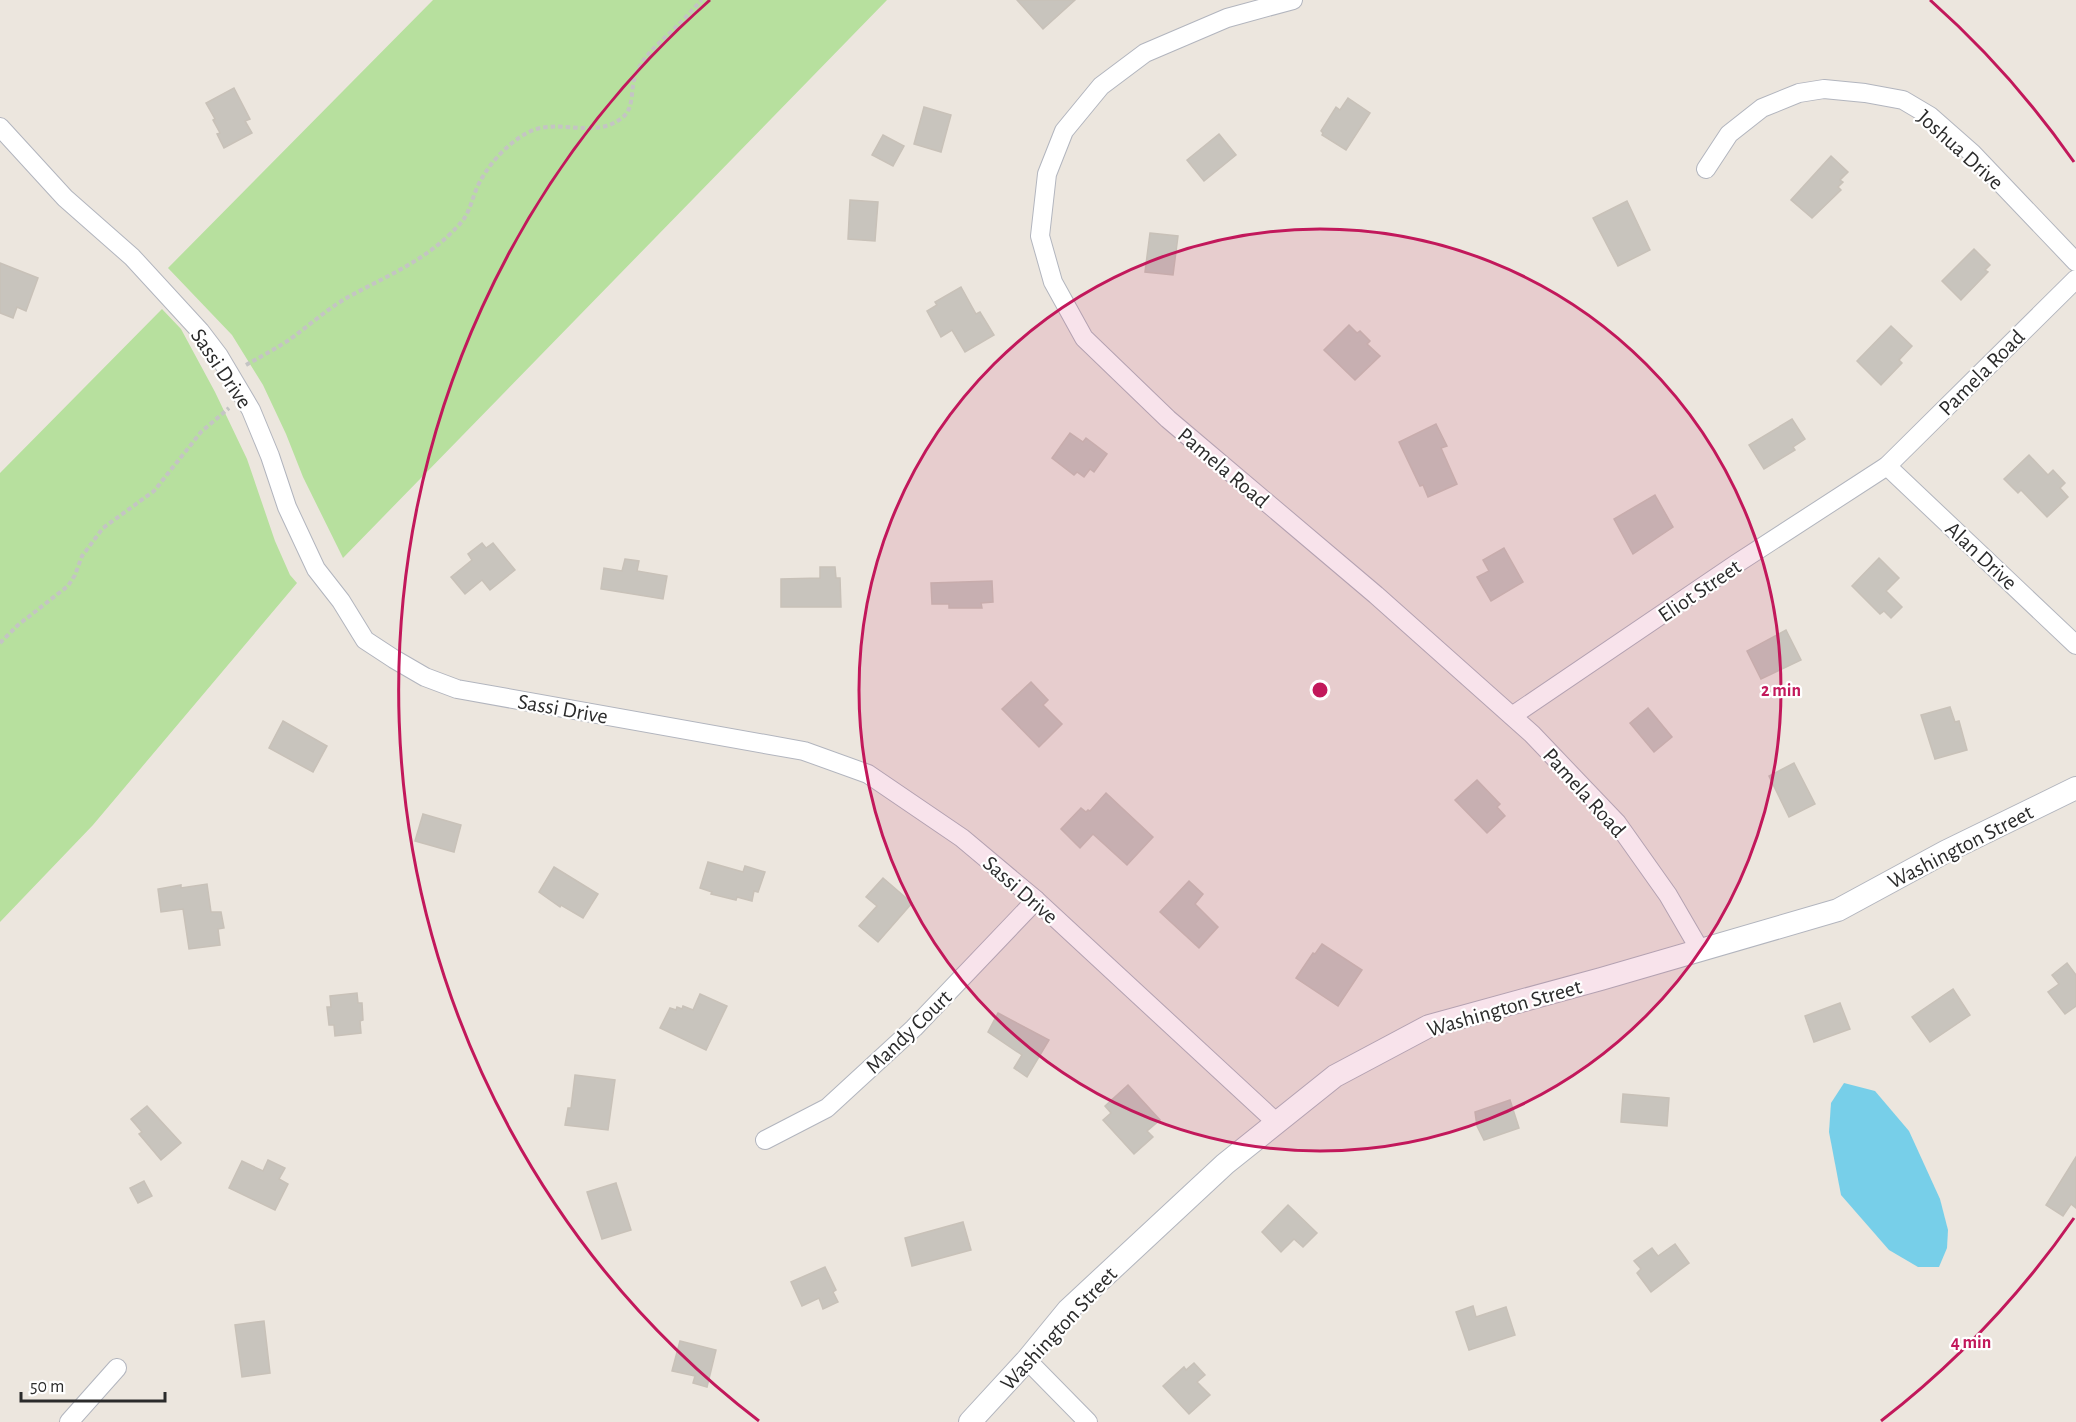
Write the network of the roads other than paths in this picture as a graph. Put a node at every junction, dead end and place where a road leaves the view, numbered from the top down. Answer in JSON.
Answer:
{"nodes":[{"id":1,"x":1293,"y":0,"type":"edge"},
{"id":2,"x":0,"y":127,"type":"edge"},
{"id":3,"x":1706,"y":169,"type":"dead end"},
{"id":4,"x":2076,"y":262,"type":"edge"},
{"id":5,"x":2076,"y":279,"type":"edge"},
{"id":6,"x":1887,"y":466,"type":"junction"},
{"id":7,"x":2076,"y":645,"type":"edge"},
{"id":8,"x":1512,"y":716,"type":"junction"},
{"id":9,"x":2076,"y":788,"type":"edge"},
{"id":10,"x":1036,"y":900,"type":"junction"},
{"id":11,"x":1700,"y":950,"type":"junction"},
{"id":12,"x":1277,"y":1123,"type":"junction"},
{"id":13,"x":765,"y":1140,"type":"dead end"},
{"id":14,"x":1027,"y":1360,"type":"junction"},
{"id":15,"x":117,"y":1368,"type":"dead end"},
{"id":16,"x":69,"y":1422,"type":"edge"},
{"id":17,"x":970,"y":1422,"type":"edge"},
{"id":18,"x":1088,"y":1422,"type":"edge"}],
"edges":[{"from":1,"to":8,"type":"street","name":"Pamela Road"},
{"from":2,"to":10,"type":"street","name":"Sassi Drive"},
{"from":3,"to":4,"type":"street","name":"Joshua Drive"},
{"from":5,"to":6,"type":"street","name":"Pamela Road"},
{"from":6,"to":7,"type":"street","name":"Alan Drive"},
{"from":6,"to":8,"type":"street","name":"Eliot Street"},
{"from":8,"to":11,"type":"street","name":"Pamela Road"},
{"from":9,"to":11,"type":"street","name":"Washington Street"},
{"from":10,"to":12,"type":"street","name":"Sassi Drive"},
{"from":10,"to":13,"type":"street","name":"Mandy Court"},
{"from":11,"to":12,"type":"street","name":"Washington Street"},
{"from":12,"to":14,"type":"street","name":"Washington Street"},
{"from":14,"to":17,"type":"street","name":"Washington Street"},
{"from":14,"to":18,"type":"street"},
{"from":15,"to":16,"type":"street"}]}
